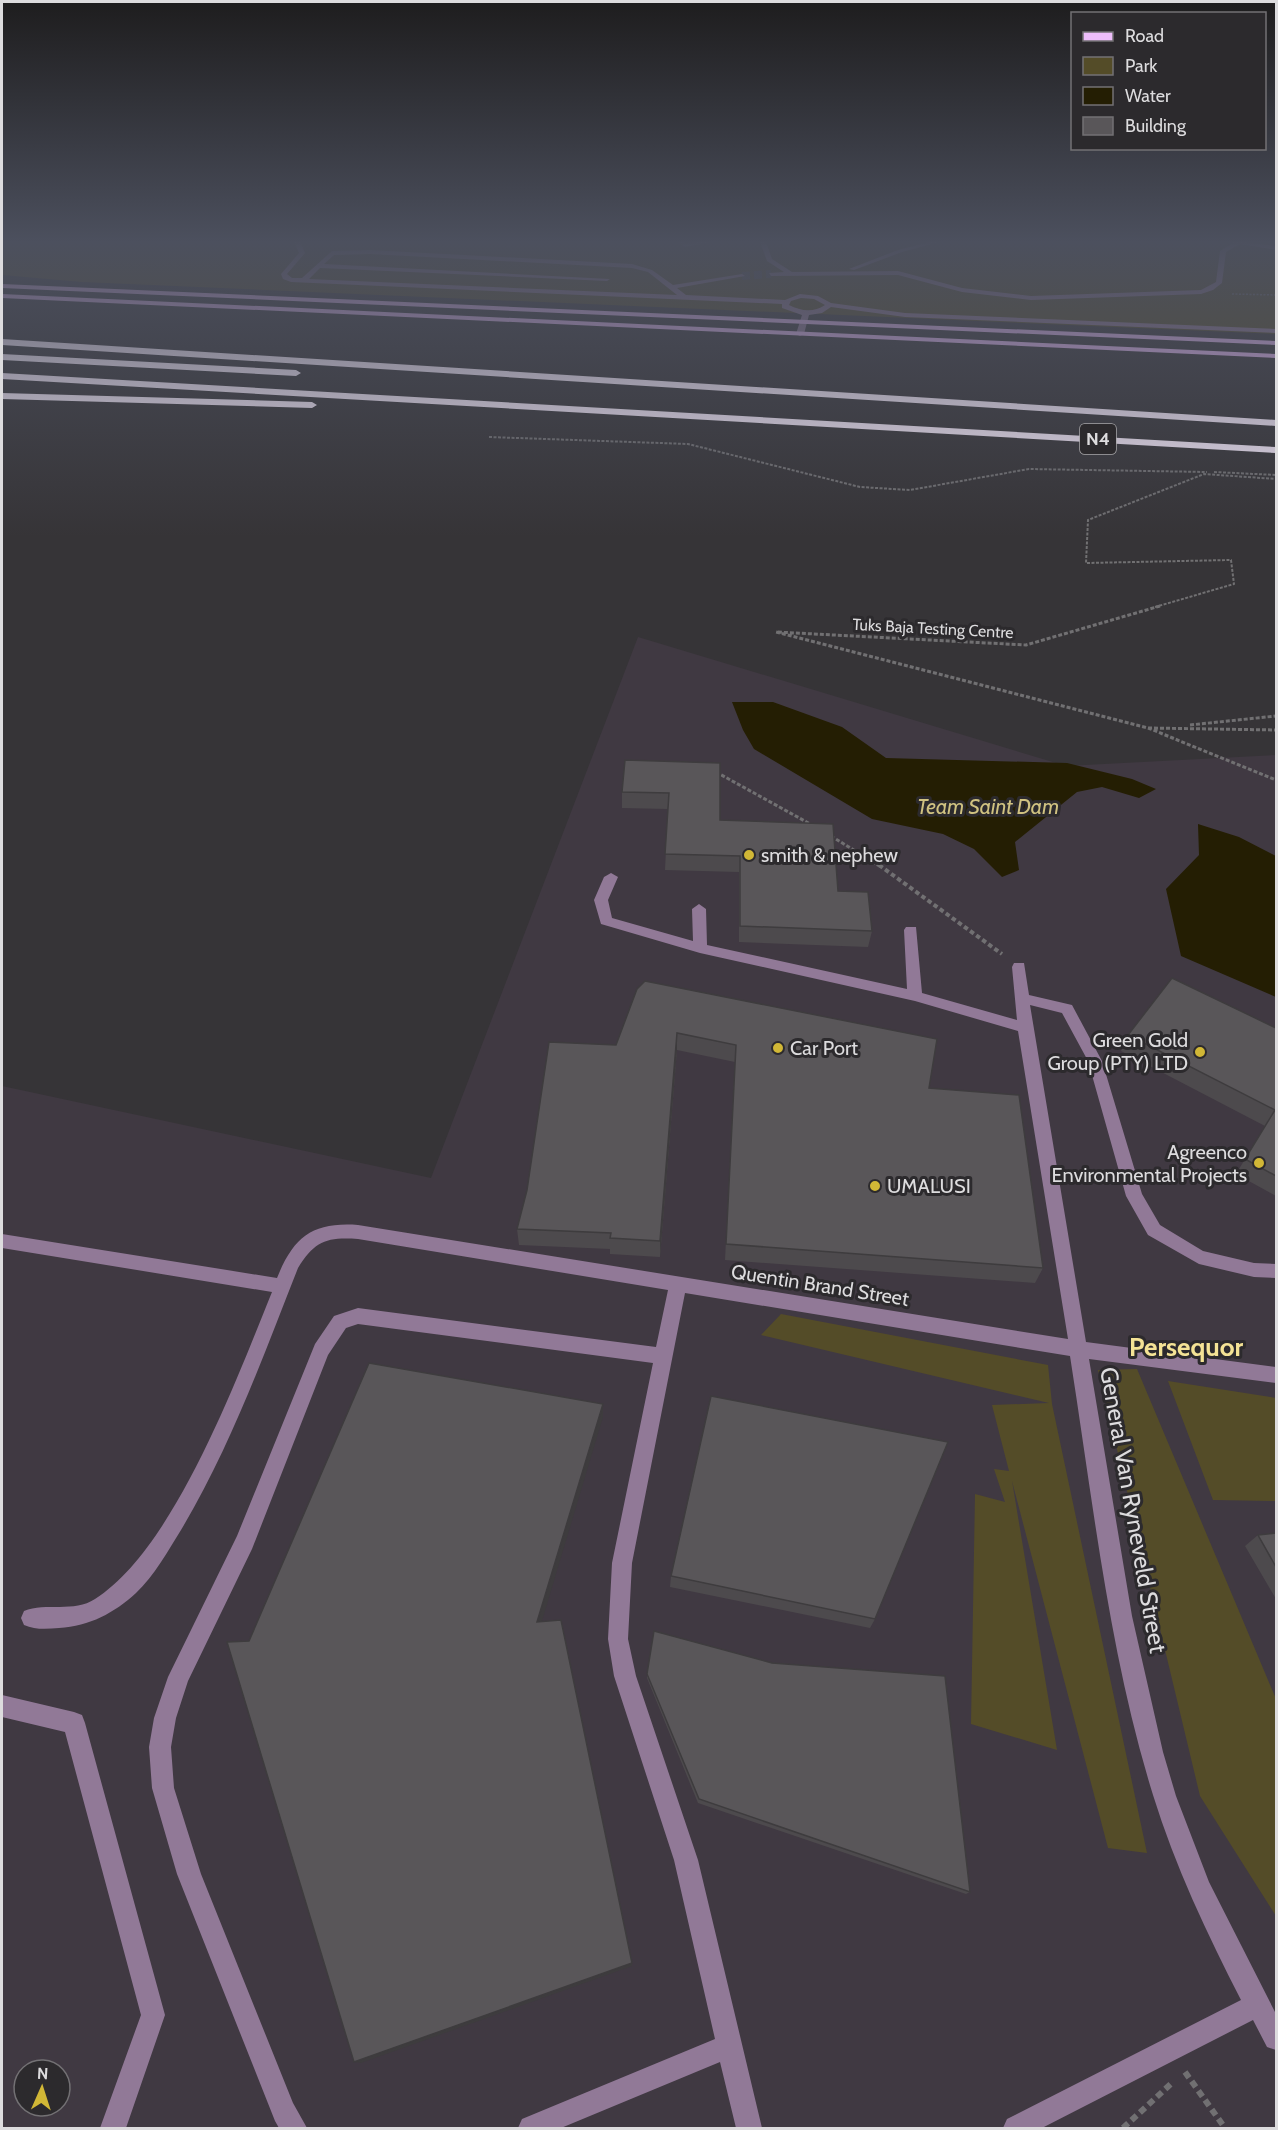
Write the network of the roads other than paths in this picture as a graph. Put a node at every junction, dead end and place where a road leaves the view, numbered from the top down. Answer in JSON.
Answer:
{"nodes":[{"id":1,"x":895,"y":338,"type":"edge"},
{"id":2,"x":1167,"y":338,"type":"edge"},
{"id":3,"x":5,"y":342,"type":"edge"},
{"id":4,"x":1276,"y":343,"type":"edge"},
{"id":5,"x":1276,"y":356,"type":"edge"},
{"id":6,"x":2,"y":357,"type":"edge"},
{"id":7,"x":306,"y":374,"type":"dead end"},
{"id":8,"x":2,"y":376,"type":"edge"},
{"id":9,"x":421,"y":380,"type":"dead end"},
{"id":10,"x":2,"y":396,"type":"edge"},
{"id":11,"x":1276,"y":423,"type":"edge"},
{"id":12,"x":919,"y":429,"type":"junction"},
{"id":13,"x":1276,"y":430,"type":"edge"},
{"id":14,"x":1276,"y":450,"type":"edge"},
{"id":15,"x":611,"y":877,"type":"dead end"},
{"id":16,"x":699,"y":909,"type":"dead end"},
{"id":17,"x":911,"y":930,"type":"dead end"},
{"id":18,"x":700,"y":948,"type":"junction"},
{"id":19,"x":1019,"y":967,"type":"road end"},
{"id":20,"x":915,"y":996,"type":"junction"},
{"id":21,"x":1021,"y":998,"type":"junction"},
{"id":22,"x":1025,"y":1028,"type":"junction"},
{"id":23,"x":2,"y":1241,"type":"edge"},
{"id":24,"x":1276,"y":1271,"type":"edge"},
{"id":25,"x":678,"y":1285,"type":"junction"},
{"id":26,"x":282,"y":1286,"type":"junction"},
{"id":27,"x":1078,"y":1349,"type":"junction"},
{"id":28,"x":663,"y":1356,"type":"junction"},
{"id":29,"x":1276,"y":1376,"type":"edge"},
{"id":30,"x":31,"y":1618,"type":"dead end"},
{"id":31,"x":2,"y":1706,"type":"edge"},
{"id":32,"x":1257,"y":2005,"type":"junction"},
{"id":33,"x":1276,"y":2038,"type":"edge"},
{"id":34,"x":729,"y":2046,"type":"junction"},
{"id":35,"x":113,"y":2128,"type":"edge"},
{"id":36,"x":294,"y":2128,"type":"edge"},
{"id":37,"x":531,"y":2128,"type":"edge"},
{"id":38,"x":749,"y":2128,"type":"edge"},
{"id":39,"x":1016,"y":2128,"type":"edge"}],
"edges":[{"from":1,"to":5,"type":"main road"},
{"from":2,"to":4,"type":"main road"},
{"from":3,"to":11,"type":"highway"},
{"from":6,"to":7,"type":"highway"},
{"from":8,"to":12,"type":"highway"},
{"from":9,"to":13,"type":"highway"},
{"from":10,"to":12,"type":"highway"},
{"from":12,"to":14,"type":"highway","number":"N4"},
{"from":15,"to":18,"type":"street"},
{"from":16,"to":18,"type":"street"},
{"from":17,"to":20,"type":"street"},
{"from":18,"to":20,"type":"street"},
{"from":19,"to":21,"type":"street","name":"General Van Ryneveld Street"},
{"from":20,"to":22,"type":"street"},
{"from":21,"to":22,"type":"street","name":"General Van Ryneveld Street"},
{"from":21,"to":24,"type":"street"},
{"from":22,"to":27,"type":"street","name":"General Van Ryneveld Street"},
{"from":23,"to":26,"type":"street"},
{"from":25,"to":26,"type":"street","name":"Quentin Brand Street"},
{"from":25,"to":27,"type":"street","name":"Quentin Brand Street"},
{"from":25,"to":28,"type":"street"},
{"from":26,"to":30,"type":"street","name":"Quentin Brand Street"},
{"from":27,"to":29,"type":"street","name":"Quentin Brand Street"},
{"from":27,"to":32,"type":"street","name":"General Van Ryneveld Street"},
{"from":28,"to":34,"type":"street"},
{"from":28,"to":36,"type":"street"},
{"from":31,"to":35,"type":"street"},
{"from":32,"to":33,"type":"street","name":"General Van Ryneveld Street"},
{"from":32,"to":39,"type":"street"},
{"from":34,"to":37,"type":"street"},
{"from":34,"to":38,"type":"street"}]}
